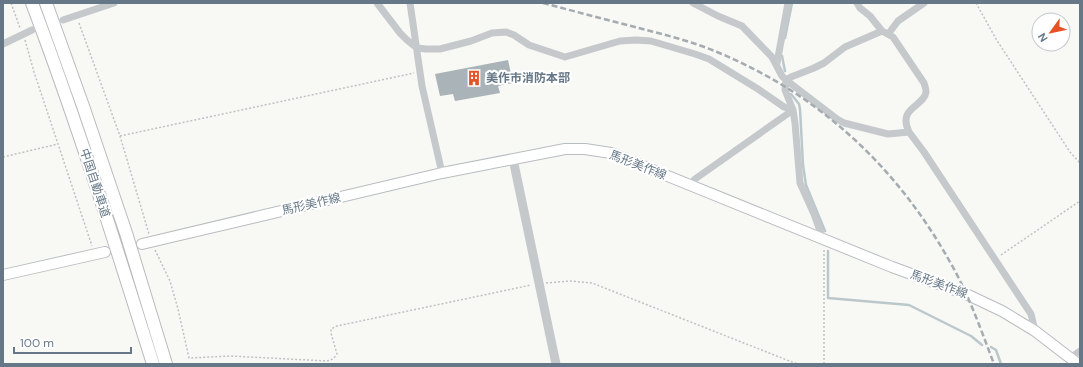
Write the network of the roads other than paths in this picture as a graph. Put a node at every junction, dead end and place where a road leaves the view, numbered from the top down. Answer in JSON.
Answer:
{"nodes":[{"id":1,"x":32,"y":3,"type":"edge"},
{"id":2,"x":46,"y":3,"type":"edge"},
{"id":3,"x":114,"y":3,"type":"edge"},
{"id":4,"x":378,"y":3,"type":"edge"},
{"id":5,"x":410,"y":3,"type":"edge"},
{"id":6,"x":693,"y":3,"type":"edge"},
{"id":7,"x":788,"y":3,"type":"edge"},
{"id":8,"x":857,"y":3,"type":"edge"},
{"id":9,"x":924,"y":3,"type":"edge"},
{"id":10,"x":63,"y":20,"type":"dead end"},
{"id":11,"x":32,"y":30,"type":"dead end"},
{"id":12,"x":886,"y":32,"type":"junction"},
{"id":13,"x":3,"y":44,"type":"edge"},
{"id":14,"x":417,"y":48,"type":"junction"},
{"id":15,"x":776,"y":63,"type":"junction"},
{"id":16,"x":786,"y":80,"type":"junction"},
{"id":17,"x":793,"y":110,"type":"junction"},
{"id":18,"x":909,"y":132,"type":"junction"},
{"id":19,"x":513,"y":159,"type":"junction"},
{"id":20,"x":442,"y":173,"type":"junction"},
{"id":21,"x":690,"y":185,"type":"junction"},
{"id":22,"x":822,"y":239,"type":"junction"},
{"id":23,"x":147,"y":242,"type":"road end"},
{"id":24,"x":100,"y":253,"type":"road end"},
{"id":25,"x":3,"y":275,"type":"edge"},
{"id":26,"x":1035,"y":331,"type":"junction"},
{"id":27,"x":1080,"y":351,"type":"edge"},
{"id":28,"x":1074,"y":361,"type":"edge"},
{"id":29,"x":153,"y":364,"type":"edge"},
{"id":30,"x":166,"y":364,"type":"edge"},
{"id":31,"x":556,"y":364,"type":"edge"}],
"edges":[{"from":1,"to":29,"type":"highway","name":"中国自動車道"},
{"from":2,"to":30,"type":"highway","name":"中国自動車道"},
{"from":3,"to":10,"type":"street"},
{"from":4,"to":14,"type":"street"},
{"from":5,"to":14,"type":"street"},
{"from":6,"to":15,"type":"street"},
{"from":7,"to":15,"type":"street"},
{"from":8,"to":12,"type":"street"},
{"from":9,"to":12,"type":"street"},
{"from":11,"to":13,"type":"street"},
{"from":12,"to":16,"type":"street"},
{"from":12,"to":18,"type":"street"},
{"from":14,"to":17,"type":"street"},
{"from":14,"to":20,"type":"street"},
{"from":15,"to":16,"type":"street"},
{"from":16,"to":17,"type":"street"},
{"from":16,"to":18,"type":"street"},
{"from":17,"to":21,"type":"street"},
{"from":17,"to":22,"type":"street"},
{"from":18,"to":26,"type":"street"},
{"from":19,"to":20,"type":"main road","name":"馬形美作線"},
{"from":19,"to":21,"type":"main road","name":"馬形美作線"},
{"from":19,"to":31,"type":"street"},
{"from":20,"to":23,"type":"main road","name":"馬形美作線"},
{"from":21,"to":22,"type":"main road","name":"馬形美作線"},
{"from":22,"to":26,"type":"main road","name":"馬形美作線"},
{"from":24,"to":25,"type":"main road"},
{"from":26,"to":28,"type":"main road","name":"馬形美作線"},
{"from":27,"to":28,"type":"street"}]}
